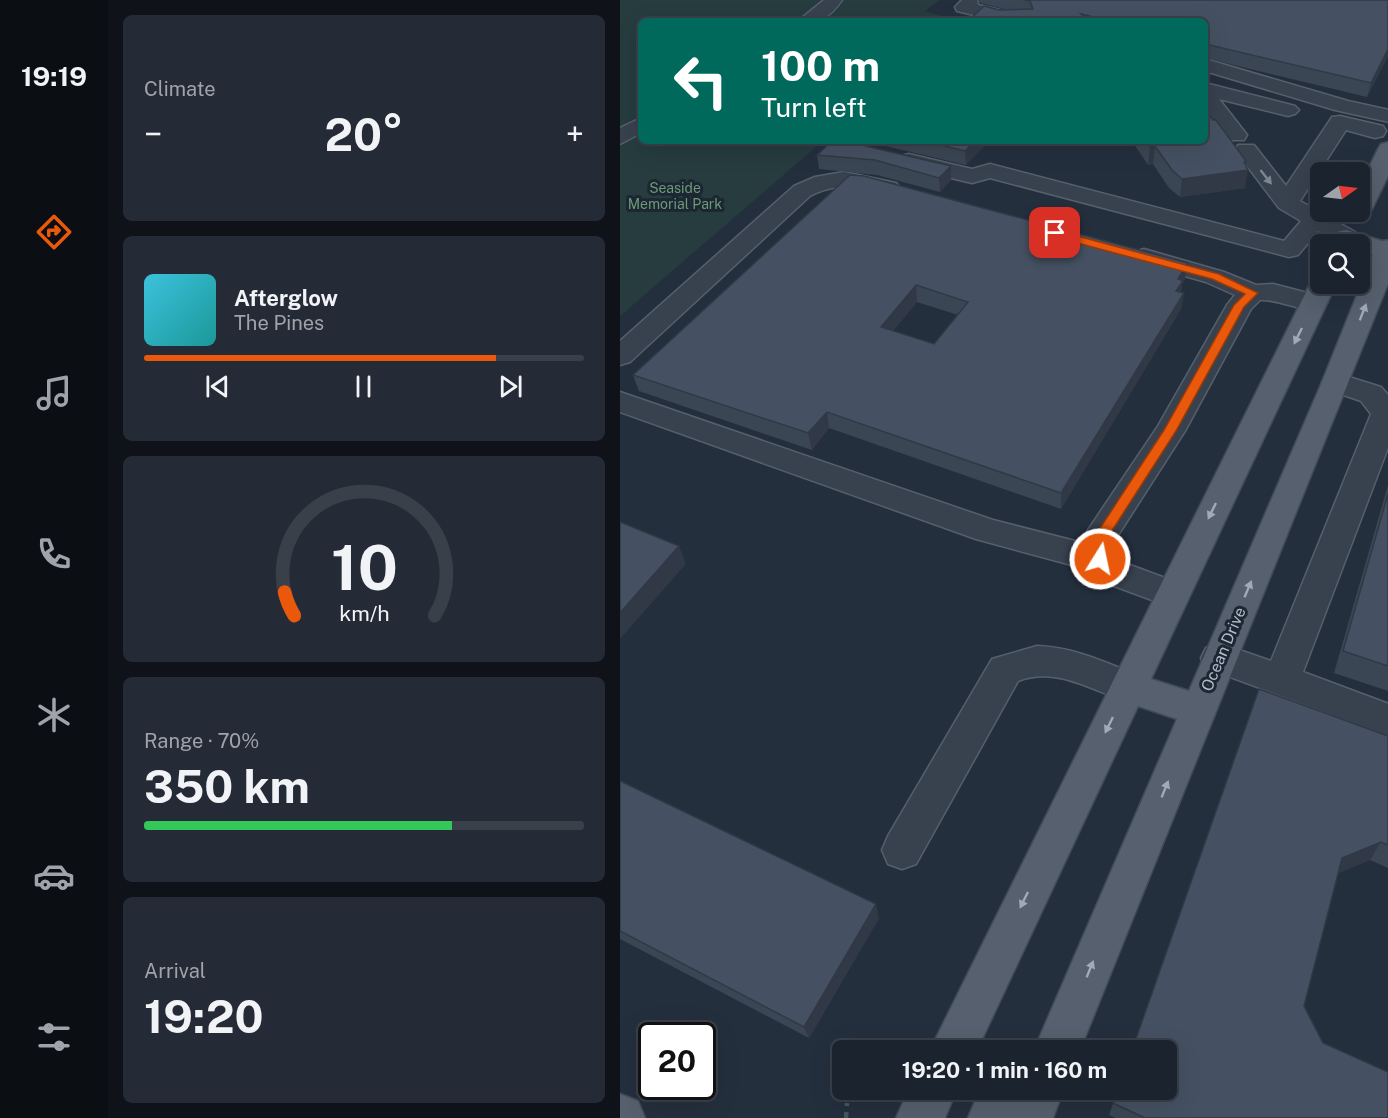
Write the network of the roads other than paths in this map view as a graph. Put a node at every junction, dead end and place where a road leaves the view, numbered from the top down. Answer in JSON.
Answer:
{"nodes":[{"id":1,"x":833,"y":0,"type":"edge"},
{"id":2,"x":970,"y":3,"type":"dead end"},
{"id":3,"x":812,"y":18,"type":"edge"},
{"id":4,"x":1010,"y":18,"type":"edge"},
{"id":5,"x":1208,"y":66,"type":"edge"},
{"id":6,"x":1208,"y":90,"type":"edge"},
{"id":7,"x":1208,"y":99,"type":"edge"},
{"id":8,"x":1388,"y":116,"type":"edge"},
{"id":9,"x":1340,"y":122,"type":"junction"},
{"id":10,"x":638,"y":126,"type":"edge"},
{"id":11,"x":620,"y":137,"type":"edge"},
{"id":12,"x":1388,"y":148,"type":"edge"},
{"id":13,"x":883,"y":155,"type":"edge"},
{"id":14,"x":1370,"y":186,"type":"edge"},
{"id":15,"x":912,"y":194,"type":"edge"},
{"id":16,"x":1287,"y":203,"type":"junction"},
{"id":17,"x":1310,"y":217,"type":"edge"},
{"id":18,"x":1313,"y":222,"type":"edge"},
{"id":19,"x":1318,"y":222,"type":"edge"},
{"id":20,"x":1334,"y":234,"type":"edge"},
{"id":21,"x":1370,"y":246,"type":"edge"},
{"id":22,"x":1388,"y":249,"type":"edge"},
{"id":23,"x":1124,"y":252,"type":"edge"},
{"id":24,"x":1253,"y":293,"type":"junction"},
{"id":25,"x":1310,"y":293,"type":"edge"},
{"id":26,"x":1319,"y":294,"type":"edge"},
{"id":27,"x":620,"y":356,"type":"edge"},
{"id":28,"x":1336,"y":382,"type":"junction"},
{"id":29,"x":620,"y":402,"type":"edge"},
{"id":30,"x":1100,"y":559,"type":"junction"},
{"id":31,"x":1172,"y":594,"type":"junction"},
{"id":32,"x":1219,"y":658,"type":"junction"},
{"id":33,"x":1282,"y":680,"type":"junction"},
{"id":34,"x":1127,"y":687,"type":"junction"},
{"id":35,"x":1198,"y":710,"type":"junction"},
{"id":36,"x":1388,"y":720,"type":"edge"},
{"id":37,"x":902,"y":850,"type":"dead end"},
{"id":38,"x":958,"y":1040,"type":"edge"},
{"id":39,"x":1058,"y":1040,"type":"edge"},
{"id":40,"x":929,"y":1100,"type":"edge"},
{"id":41,"x":1011,"y":1100,"type":"edge"},
{"id":42,"x":1036,"y":1100,"type":"edge"},
{"id":43,"x":920,"y":1118,"type":"edge"},
{"id":44,"x":992,"y":1118,"type":"edge"},
{"id":45,"x":1029,"y":1118,"type":"edge"}],
"edges":[{"from":1,"to":3,"type":"lane"},
{"from":2,"to":4,"type":"lane"},
{"from":5,"to":8,"type":"lane"},
{"from":6,"to":9,"type":"lane"},
{"from":7,"to":16,"type":"lane","one_way":true},
{"from":9,"to":12,"type":"lane"},
{"from":9,"to":16,"type":"lane"},
{"from":10,"to":11,"type":"lane"},
{"from":12,"to":14,"type":"main road"},
{"from":13,"to":18,"type":"lane"},
{"from":15,"to":27,"type":"lane"},
{"from":16,"to":17,"type":"lane"},
{"from":19,"to":20,"type":"lane"},
{"from":21,"to":22,"type":"main road"},
{"from":28,"to":22,"type":"main road","name":"Ocean Drive","one_way":true},
{"from":23,"to":24,"type":"lane"},
{"from":24,"to":25,"type":"lane"},
{"from":24,"to":30,"type":"lane"},
{"from":26,"to":31,"type":"main road","one_way":true},
{"from":32,"to":28,"type":"main road","name":"Ocean Drive","one_way":true},
{"from":28,"to":33,"type":"lane"},
{"from":29,"to":30,"type":"lane"},
{"from":30,"to":31,"type":"lane"},
{"from":31,"to":34,"type":"main road"},
{"from":32,"to":33,"type":"lane"},
{"from":32,"to":35,"type":"main road","name":"Ocean Drive"},
{"from":33,"to":36,"type":"lane"},
{"from":34,"to":35,"type":"main road"},
{"from":34,"to":37,"type":"lane"},
{"from":34,"to":38,"type":"main road","one_way":true},
{"from":39,"to":35,"type":"main road","name":"Ocean Drive","one_way":true},
{"from":40,"to":43,"type":"main road"},
{"from":41,"to":44,"type":"main road"},
{"from":42,"to":45,"type":"main road"}]}
